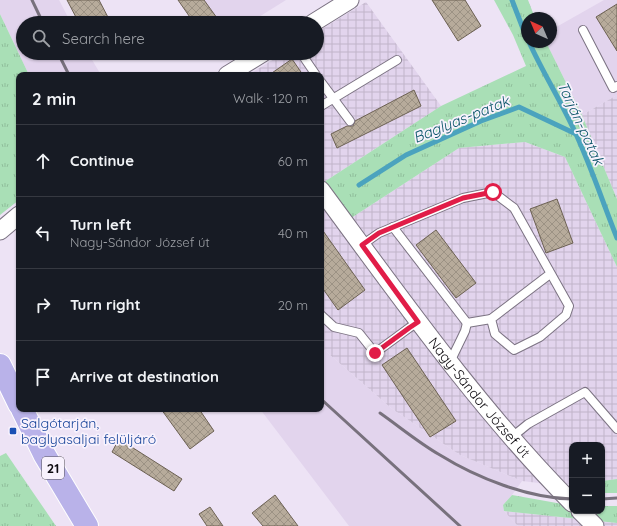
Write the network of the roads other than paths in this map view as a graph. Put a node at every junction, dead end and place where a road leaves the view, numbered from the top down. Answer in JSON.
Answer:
{"nodes":[{"id":1,"x":350,"y":0,"type":"edge"},
{"id":2,"x":324,"y":16,"type":"edge"},
{"id":3,"x":584,"y":30,"type":"dead end"},
{"id":4,"x":253,"y":60,"type":"edge"},
{"id":5,"x":306,"y":60,"type":"edge"},
{"id":6,"x":397,"y":60,"type":"dead end"},
{"id":7,"x":236,"y":72,"type":"edge"},
{"id":8,"x":314,"y":72,"type":"edge"},
{"id":9,"x":324,"y":86,"type":"edge"},
{"id":10,"x":617,"y":86,"type":"edge"},
{"id":11,"x":333,"y":99,"type":"junction"},
{"id":12,"x":324,"y":104,"type":"edge"},
{"id":13,"x":350,"y":121,"type":"dead end"},
{"id":14,"x":324,"y":196,"type":"edge"},
{"id":15,"x":16,"y":218,"type":"edge"},
{"id":16,"x":393,"y":227,"type":"junction"},
{"id":17,"x":0,"y":231,"type":"edge"},
{"id":18,"x":362,"y":245,"type":"junction"},
{"id":19,"x":550,"y":274,"type":"junction"},
{"id":20,"x":324,"y":318,"type":"edge"},
{"id":21,"x":491,"y":319,"type":"junction"},
{"id":22,"x":418,"y":322,"type":"junction"},
{"id":23,"x":467,"y":323,"type":"junction"},
{"id":24,"x":450,"y":362,"type":"junction"},
{"id":25,"x":0,"y":365,"type":"edge"},
{"id":26,"x":16,"y":398,"type":"edge"},
{"id":27,"x":23,"y":412,"type":"edge"},
{"id":28,"x":617,"y":430,"type":"edge"},
{"id":29,"x":512,"y":437,"type":"junction"},
{"id":30,"x":569,"y":500,"type":"edge"},
{"id":31,"x":583,"y":514,"type":"edge"},
{"id":32,"x":87,"y":526,"type":"edge"},
{"id":33,"x":595,"y":526,"type":"edge"}],
"edges":[{"from":1,"to":2,"type":"street"},
{"from":3,"to":10,"type":"lane"},
{"from":4,"to":7,"type":"street"},
{"from":5,"to":8,"type":"lane"},
{"from":6,"to":11,"type":"lane"},
{"from":9,"to":11,"type":"lane"},
{"from":11,"to":12,"type":"lane"},
{"from":11,"to":13,"type":"lane"},
{"from":14,"to":18,"type":"street","name":"Nagy-Sándor József út"},
{"from":15,"to":17,"type":"street"},
{"from":16,"to":18,"type":"lane"},
{"from":16,"to":19,"type":"lane"},
{"from":16,"to":23,"type":"lane"},
{"from":18,"to":22,"type":"street","name":"Nagy-Sándor József út"},
{"from":19,"to":21,"type":"lane"},
{"from":19,"to":21,"type":"lane"},
{"from":20,"to":22,"type":"lane"},
{"from":21,"to":23,"type":"lane"},
{"from":22,"to":24,"type":"street","name":"Nagy-Sándor József út"},
{"from":23,"to":24,"type":"lane"},
{"from":24,"to":29,"type":"street","name":"Nagy-Sándor József út"},
{"from":25,"to":26,"type":"main road"},
{"from":27,"to":32,"type":"main road","number":"21"},
{"from":28,"to":29,"type":"lane"},
{"from":29,"to":30,"type":"street","name":"Nagy-Sándor József út"},
{"from":31,"to":33,"type":"street"}]}
